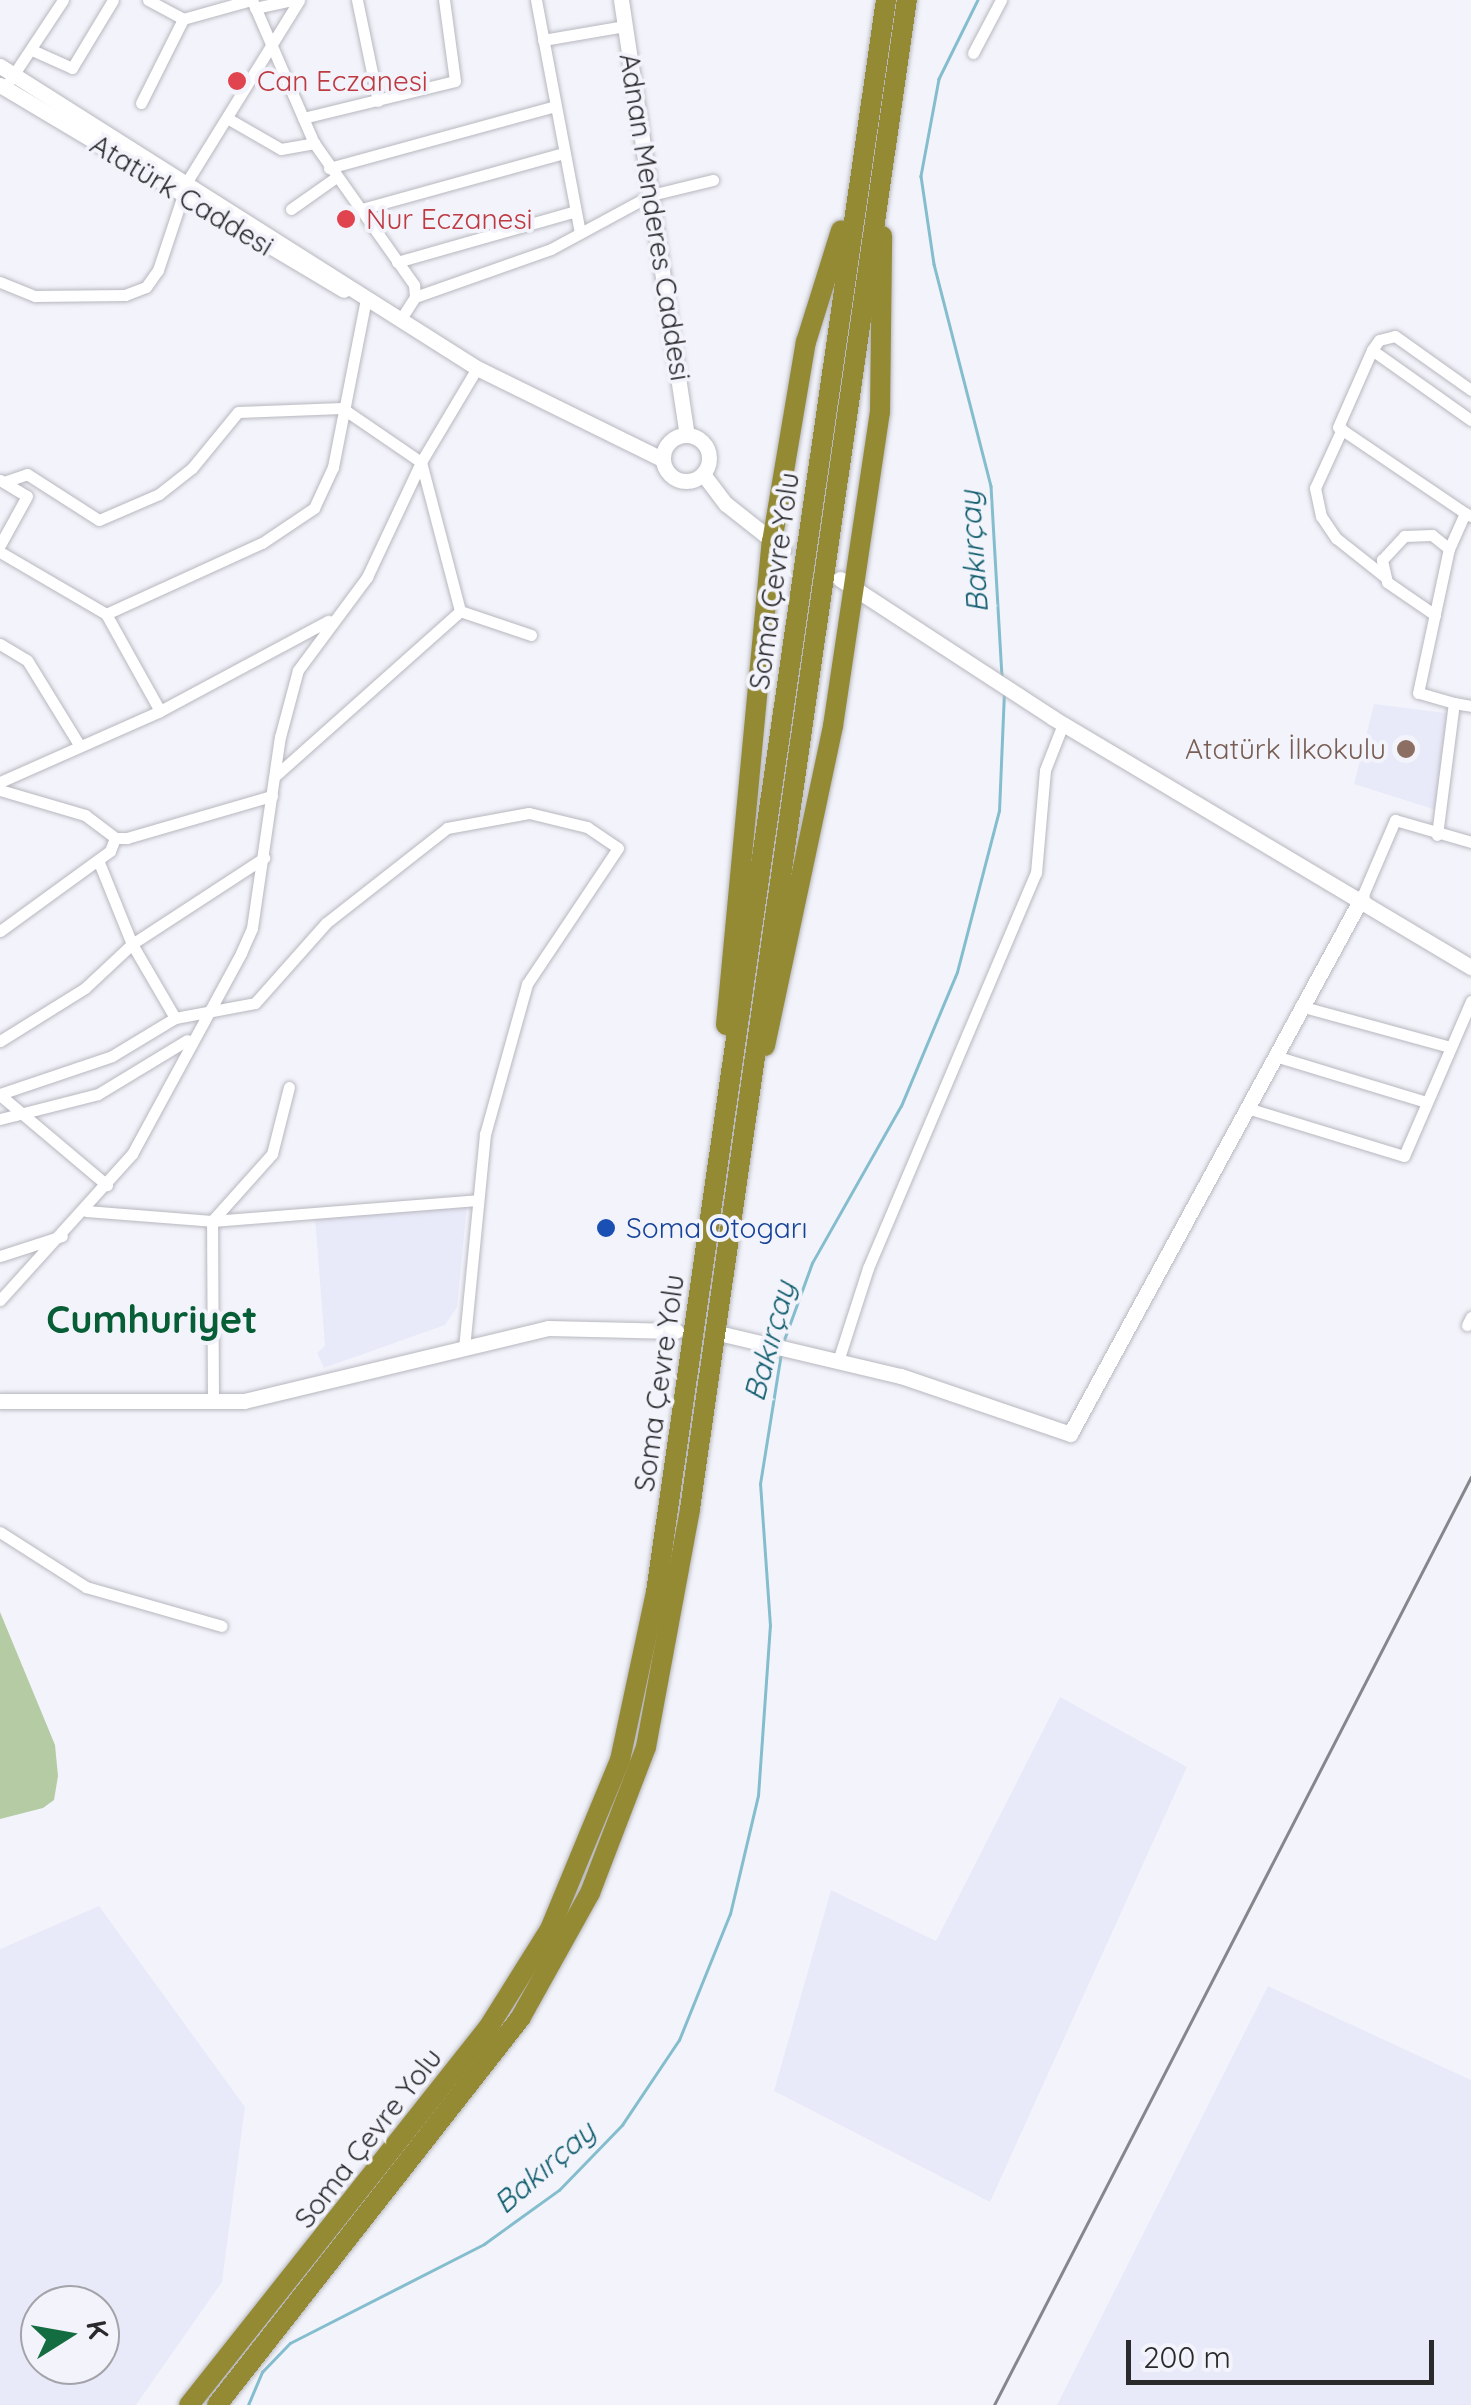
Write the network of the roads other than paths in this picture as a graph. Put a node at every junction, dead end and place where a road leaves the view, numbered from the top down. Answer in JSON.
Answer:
{"nodes":[{"id":1,"x":62,"y":0,"type":"edge"},
{"id":2,"x":113,"y":0,"type":"edge"},
{"id":3,"x":148,"y":0,"type":"edge"},
{"id":4,"x":296,"y":0,"type":"edge"},
{"id":5,"x":356,"y":0,"type":"edge"},
{"id":6,"x":444,"y":0,"type":"edge"},
{"id":7,"x":536,"y":0,"type":"edge"},
{"id":8,"x":622,"y":0,"type":"edge"},
{"id":9,"x":886,"y":0,"type":"edge"},
{"id":10,"x":907,"y":0,"type":"edge"},
{"id":11,"x":1001,"y":0,"type":"edge"},
{"id":12,"x":253,"y":3,"type":"edge"},
{"id":13,"x":183,"y":19,"type":"junction"},
{"id":14,"x":626,"y":26,"type":"junction"},
{"id":15,"x":543,"y":40,"type":"junction"},
{"id":16,"x":272,"y":45,"type":"junction"},
{"id":17,"x":32,"y":50,"type":"junction"},
{"id":18,"x":973,"y":54,"type":"dead end"},
{"id":19,"x":0,"y":66,"type":"edge"},
{"id":20,"x":16,"y":76,"type":"junction"},
{"id":21,"x":0,"y":87,"type":"edge"},
{"id":22,"x":378,"y":101,"type":"junction"},
{"id":23,"x":141,"y":103,"type":"dead end"},
{"id":24,"x":555,"y":106,"type":"junction"},
{"id":25,"x":869,"y":116,"type":"junction"},
{"id":26,"x":227,"y":118,"type":"junction"},
{"id":27,"x":304,"y":118,"type":"junction"},
{"id":28,"x":314,"y":143,"type":"junction"},
{"id":29,"x":563,"y":153,"type":"junction"},
{"id":30,"x":884,"y":156,"type":"junction"},
{"id":31,"x":332,"y":173,"type":"junction"},
{"id":32,"x":713,"y":180,"type":"dead end"},
{"id":33,"x":186,"y":188,"type":"junction"},
{"id":34,"x":651,"y":195,"type":"junction"},
{"id":35,"x":291,"y":210,"type":"dead end"},
{"id":36,"x":358,"y":210,"type":"junction"},
{"id":37,"x":572,"y":212,"type":"junction"},
{"id":38,"x":580,"y":233,"type":"junction"},
{"id":39,"x":396,"y":262,"type":"junction"},
{"id":40,"x":0,"y":282,"type":"edge"},
{"id":41,"x":416,"y":297,"type":"junction"},
{"id":42,"x":366,"y":299,"type":"junction"},
{"id":43,"x":400,"y":320,"type":"junction"},
{"id":44,"x":1372,"y":350,"type":"junction"},
{"id":45,"x":477,"y":368,"type":"junction"},
{"id":46,"x":1471,"y":390,"type":"edge"},
{"id":47,"x":342,"y":408,"type":"junction"},
{"id":48,"x":1471,"y":420,"type":"edge"},
{"id":49,"x":1342,"y":429,"type":"junction"},
{"id":50,"x":687,"y":434,"type":"junction"},
{"id":51,"x":662,"y":458,"type":"junction"},
{"id":52,"x":421,"y":462,"type":"junction"},
{"id":53,"x":703,"y":474,"type":"junction"},
{"id":54,"x":2,"y":481,"type":"edge"},
{"id":55,"x":1468,"y":514,"type":"edge"},
{"id":56,"x":778,"y":546,"type":"junction"},
{"id":57,"x":0,"y":549,"type":"edge"},
{"id":58,"x":1448,"y":549,"type":"junction"},
{"id":59,"x":1384,"y":576,"type":"junction"},
{"id":60,"x":846,"y":583,"type":"junction"},
{"id":61,"x":460,"y":612,"type":"junction"},
{"id":62,"x":106,"y":614,"type":"junction"},
{"id":63,"x":1435,"y":615,"type":"junction"},
{"id":64,"x":332,"y":619,"type":"junction"},
{"id":65,"x":530,"y":635,"type":"dead end"},
{"id":66,"x":0,"y":644,"type":"edge"},
{"id":67,"x":1454,"y":703,"type":"junction"},
{"id":68,"x":1471,"y":706,"type":"edge"},
{"id":69,"x":160,"y":711,"type":"junction"},
{"id":70,"x":1058,"y":721,"type":"junction"},
{"id":71,"x":80,"y":746,"type":"junction"},
{"id":72,"x":275,"y":776,"type":"junction"},
{"id":73,"x":0,"y":782,"type":"edge"},
{"id":74,"x":0,"y":790,"type":"edge"},
{"id":75,"x":272,"y":796,"type":"junction"},
{"id":76,"x":1437,"y":835,"type":"junction"},
{"id":77,"x":115,"y":838,"type":"junction"},
{"id":78,"x":1471,"y":842,"type":"edge"},
{"id":79,"x":264,"y":858,"type":"junction"},
{"id":80,"x":98,"y":860,"type":"junction"},
{"id":81,"x":1362,"y":897,"type":"junction"},
{"id":82,"x":0,"y":930,"type":"edge"},
{"id":83,"x":132,"y":944,"type":"junction"},
{"id":84,"x":1471,"y":967,"type":"edge"},
{"id":85,"x":1471,"y":1001,"type":"edge"},
{"id":86,"x":1300,"y":1006,"type":"junction"},
{"id":87,"x":205,"y":1014,"type":"junction"},
{"id":88,"x":175,"y":1018,"type":"junction"},
{"id":89,"x":192,"y":1037,"type":"junction"},
{"id":90,"x":0,"y":1041,"type":"edge"},
{"id":91,"x":1450,"y":1047,"type":"junction"},
{"id":92,"x":1274,"y":1056,"type":"junction"},
{"id":93,"x":289,"y":1087,"type":"dead end"},
{"id":94,"x":0,"y":1094,"type":"edge"},
{"id":95,"x":1426,"y":1102,"type":"junction"},
{"id":96,"x":1247,"y":1108,"type":"junction"},
{"id":97,"x":26,"y":1114,"type":"junction"},
{"id":98,"x":0,"y":1119,"type":"edge"},
{"id":99,"x":727,"y":1175,"type":"junction"},
{"id":100,"x":107,"y":1184,"type":"junction"},
{"id":101,"x":477,"y":1200,"type":"junction"},
{"id":102,"x":86,"y":1211,"type":"junction"},
{"id":103,"x":212,"y":1221,"type":"junction"},
{"id":104,"x":63,"y":1236,"type":"junction"},
{"id":105,"x":0,"y":1256,"type":"edge"},
{"id":106,"x":0,"y":1300,"type":"edge"},
{"id":107,"x":676,"y":1330,"type":"dead end"},
{"id":108,"x":734,"y":1338,"type":"dead end"},
{"id":109,"x":464,"y":1347,"type":"junction"},
{"id":110,"x":838,"y":1361,"type":"junction"},
{"id":111,"x":0,"y":1401,"type":"edge"},
{"id":112,"x":213,"y":1402,"type":"junction"},
{"id":113,"x":0,"y":1532,"type":"edge"},
{"id":114,"x":222,"y":1626,"type":"dead end"},
{"id":115,"x":189,"y":2405,"type":"edge"},
{"id":116,"x":217,"y":2405,"type":"edge"}],
"edges":[{"from":1,"to":17,"type":"street"},
{"from":2,"to":17,"type":"street"},
{"from":3,"to":13,"type":"street"},
{"from":4,"to":12,"type":"street"},
{"from":4,"to":16,"type":"street"},
{"from":5,"to":22,"type":"street"},
{"from":6,"to":22,"type":"street"},
{"from":7,"to":15,"type":"street"},
{"from":8,"to":14,"type":"main road","name":"Adnan Menderes Caddesi"},
{"from":9,"to":25,"type":"highway","name":"Soma Çevre Yolu"},
{"from":10,"to":30,"type":"highway","name":"Soma Çevre Yolu"},
{"from":11,"to":18,"type":"street"},
{"from":12,"to":13,"type":"street"},
{"from":12,"to":16,"type":"street"},
{"from":13,"to":23,"type":"street"},
{"from":14,"to":15,"type":"street"},
{"from":14,"to":34,"type":"main road","name":"Adnan Menderes Caddesi"},
{"from":15,"to":24,"type":"street"},
{"from":16,"to":26,"type":"street"},
{"from":16,"to":27,"type":"street"},
{"from":17,"to":20,"type":"street"},
{"from":19,"to":20,"type":"main road"},
{"from":20,"to":21,"type":"street"},
{"from":20,"to":33,"type":"main road"},
{"from":21,"to":33,"type":"main road","name":"Atatürk Caddesi"},
{"from":22,"to":27,"type":"street"},
{"from":24,"to":29,"type":"street"},
{"from":24,"to":31,"type":"street"},
{"from":25,"to":56,"type":"highway"},
{"from":25,"to":99,"type":"highway","name":"Soma Çevre Yolu"},
{"from":26,"to":28,"type":"street"},
{"from":26,"to":33,"type":"street"},
{"from":27,"to":28,"type":"street"},
{"from":28,"to":31,"type":"street"},
{"from":29,"to":36,"type":"street"},
{"from":29,"to":37,"type":"street"},
{"from":30,"to":60,"type":"highway"},
{"from":30,"to":99,"type":"highway","name":"Soma Çevre Yolu"},
{"from":31,"to":35,"type":"street"},
{"from":31,"to":36,"type":"street"},
{"from":32,"to":34,"type":"street"},
{"from":33,"to":40,"type":"street"},
{"from":33,"to":42,"type":"main road","name":"Atatürk Caddesi"},
{"from":34,"to":38,"type":"street"},
{"from":34,"to":50,"type":"main road","name":"Adnan Menderes Caddesi"},
{"from":36,"to":39,"type":"street"},
{"from":37,"to":38,"type":"street"},
{"from":37,"to":39,"type":"street"},
{"from":38,"to":41,"type":"street"},
{"from":39,"to":41,"type":"street"},
{"from":41,"to":43,"type":"street"},
{"from":42,"to":43,"type":"main road","name":"Atatürk Caddesi"},
{"from":42,"to":47,"type":"street"},
{"from":43,"to":45,"type":"main road","name":"Atatürk Caddesi"},
{"from":44,"to":46,"type":"street"},
{"from":44,"to":48,"type":"street"},
{"from":44,"to":49,"type":"street"},
{"from":45,"to":51,"type":"main road","name":"Atatürk Caddesi"},
{"from":45,"to":52,"type":"street"},
{"from":47,"to":52,"type":"street"},
{"from":47,"to":54,"type":"street"},
{"from":47,"to":62,"type":"street"},
{"from":49,"to":55,"type":"street"},
{"from":49,"to":59,"type":"street"},
{"from":50,"to":51,"type":"main road"},
{"from":50,"to":53,"type":"main road"},
{"from":51,"to":53,"type":"main road"},
{"from":52,"to":61,"type":"street"},
{"from":52,"to":64,"type":"street"},
{"from":53,"to":56,"type":"main road"},
{"from":54,"to":57,"type":"street"},
{"from":55,"to":58,"type":"street"},
{"from":56,"to":99,"type":"highway"},
{"from":57,"to":62,"type":"street"},
{"from":58,"to":59,"type":"street"},
{"from":58,"to":63,"type":"street"},
{"from":59,"to":63,"type":"street"},
{"from":60,"to":70,"type":"main road"},
{"from":60,"to":99,"type":"highway"},
{"from":61,"to":65,"type":"street"},
{"from":61,"to":72,"type":"street"},
{"from":62,"to":69,"type":"street"},
{"from":63,"to":67,"type":"street"},
{"from":64,"to":69,"type":"street"},
{"from":64,"to":72,"type":"street"},
{"from":66,"to":71,"type":"street"},
{"from":67,"to":68,"type":"street"},
{"from":67,"to":76,"type":"street"},
{"from":69,"to":71,"type":"street"},
{"from":70,"to":81,"type":"main road"},
{"from":70,"to":110,"type":"street"},
{"from":71,"to":73,"type":"street"},
{"from":72,"to":75,"type":"street"},
{"from":74,"to":77,"type":"street"},
{"from":75,"to":77,"type":"street"},
{"from":75,"to":79,"type":"street"},
{"from":76,"to":78,"type":"street"},
{"from":76,"to":81,"type":"street"},
{"from":77,"to":80,"type":"street"},
{"from":79,"to":83,"type":"street"},
{"from":79,"to":87,"type":"street"},
{"from":80,"to":82,"type":"street"},
{"from":80,"to":83,"type":"street"},
{"from":81,"to":84,"type":"main road"},
{"from":81,"to":86,"type":"main road"},
{"from":83,"to":88,"type":"street"},
{"from":83,"to":90,"type":"street"},
{"from":85,"to":91,"type":"street"},
{"from":86,"to":91,"type":"street"},
{"from":86,"to":92,"type":"main road"},
{"from":87,"to":88,"type":"street"},
{"from":87,"to":89,"type":"street"},
{"from":87,"to":101,"type":"street"},
{"from":88,"to":94,"type":"street"},
{"from":89,"to":97,"type":"street"},
{"from":89,"to":100,"type":"street"},
{"from":91,"to":95,"type":"street"},
{"from":92,"to":95,"type":"street"},
{"from":92,"to":96,"type":"main road"},
{"from":93,"to":103,"type":"street"},
{"from":94,"to":97,"type":"street"},
{"from":95,"to":96,"type":"street"},
{"from":96,"to":110,"type":"main road"},
{"from":97,"to":98,"type":"street"},
{"from":97,"to":100,"type":"street"},
{"from":99,"to":115,"type":"highway","name":"Soma Çevre Yolu"},
{"from":99,"to":116,"type":"highway","name":"Soma Çevre Yolu"},
{"from":100,"to":102,"type":"street"},
{"from":101,"to":103,"type":"street"},
{"from":101,"to":109,"type":"street"},
{"from":102,"to":103,"type":"street"},
{"from":102,"to":104,"type":"street"},
{"from":103,"to":112,"type":"street"},
{"from":104,"to":105,"type":"street"},
{"from":104,"to":106,"type":"street"},
{"from":107,"to":109,"type":"main road"},
{"from":108,"to":110,"type":"main road"},
{"from":109,"to":112,"type":"main road"},
{"from":111,"to":112,"type":"main road"},
{"from":113,"to":114,"type":"street"}]}
